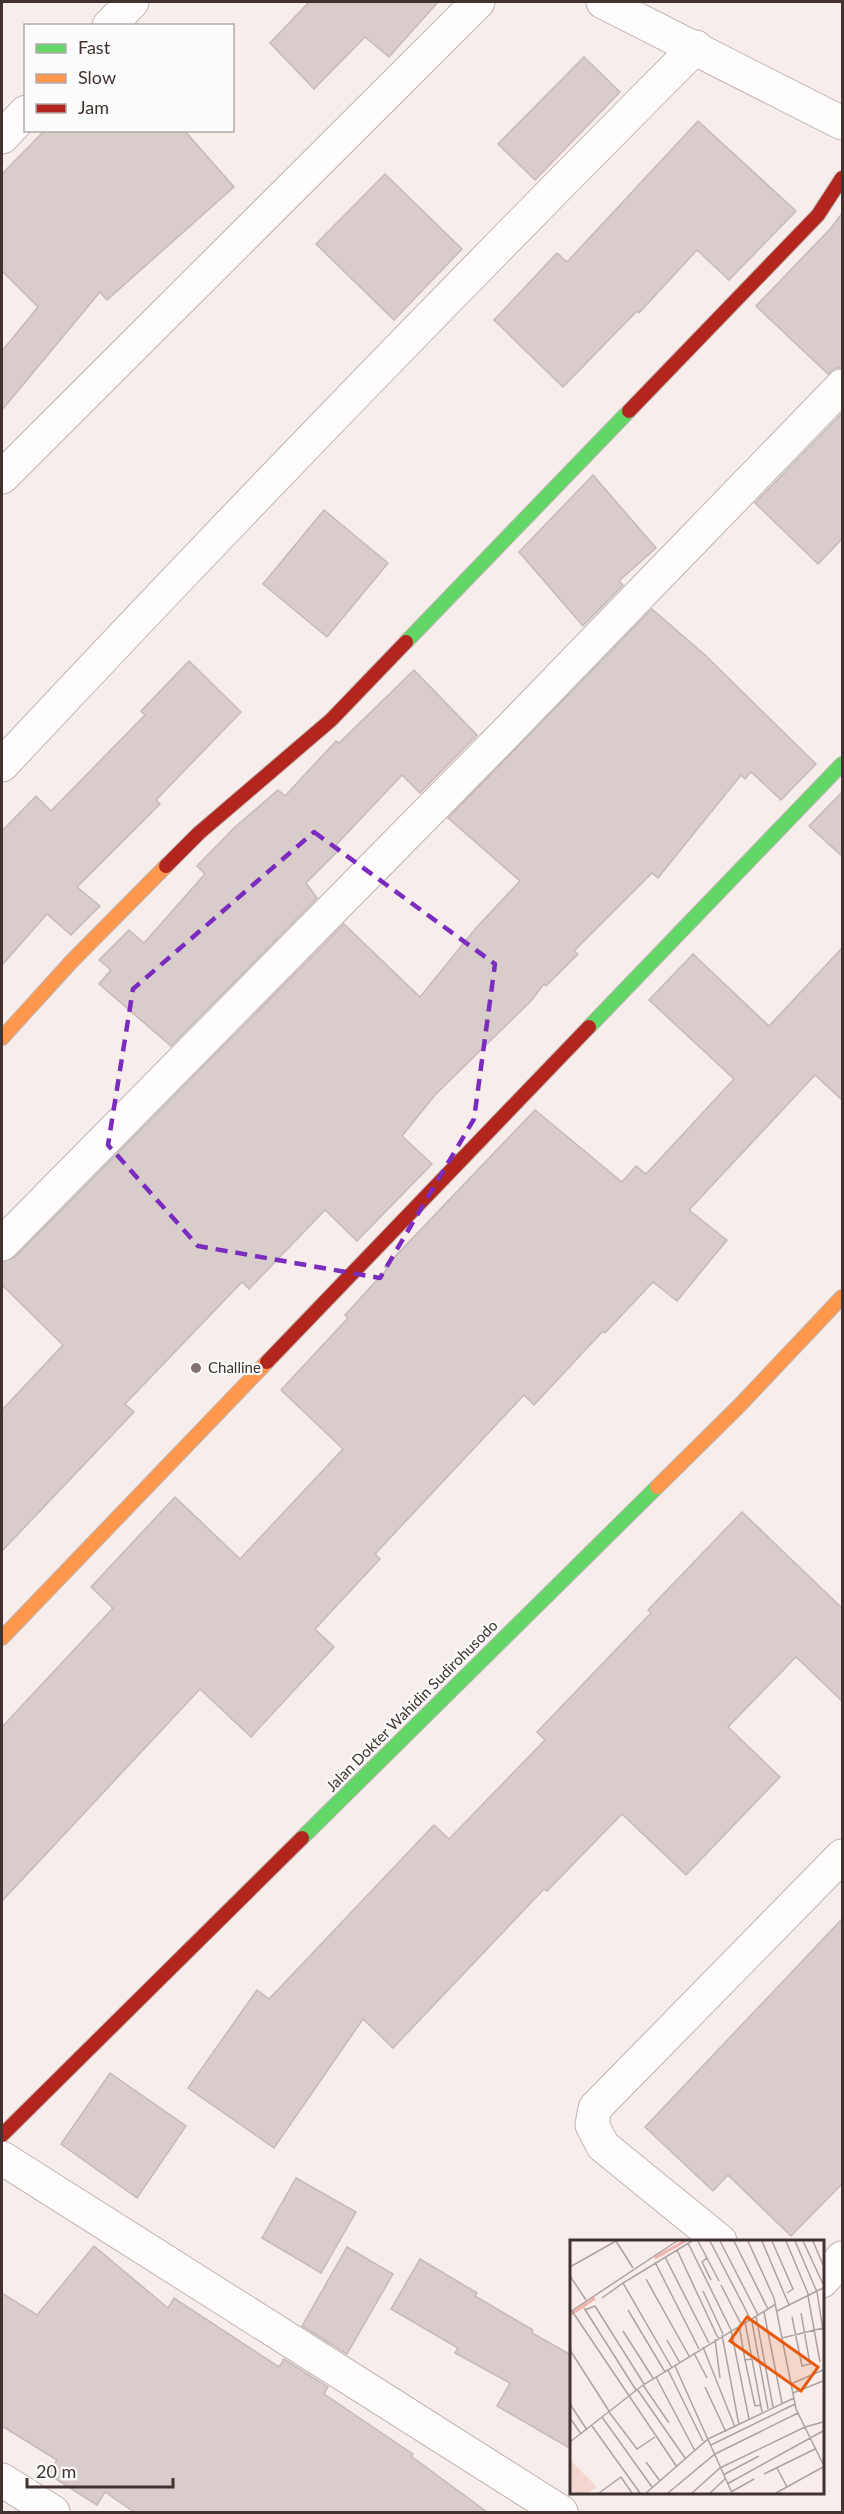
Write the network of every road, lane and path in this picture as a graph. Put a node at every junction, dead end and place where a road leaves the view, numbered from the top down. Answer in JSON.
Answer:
{"nodes":[{"id":1,"x":132,"y":2,"type":"edge"},
{"id":2,"x":478,"y":2,"type":"edge"},
{"id":3,"x":603,"y":2,"type":"edge"},
{"id":4,"x":111,"y":24,"type":"edge"},
{"id":5,"x":696,"y":47,"type":"junction"},
{"id":6,"x":24,"y":114,"type":"edge"},
{"id":7,"x":843,"y":123,"type":"edge"},
{"id":8,"x":2,"y":137,"type":"edge"},
{"id":9,"x":843,"y":178,"type":"edge"},
{"id":10,"x":843,"y":386,"type":"edge"},
{"id":11,"x":2,"y":477,"type":"edge"},
{"id":12,"x":843,"y":764,"type":"edge"},
{"id":13,"x":2,"y":765,"type":"edge"},
{"id":14,"x":2,"y":1038,"type":"edge"},
{"id":15,"x":2,"y":1244,"type":"edge"},
{"id":16,"x":843,"y":1297,"type":"edge"},
{"id":17,"x":2,"y":1638,"type":"edge"},
{"id":18,"x":843,"y":1856,"type":"edge"},
{"id":19,"x":2,"y":2135,"type":"edge"},
{"id":20,"x":2,"y":2158,"type":"edge"},
{"id":21,"x":719,"y":2240,"type":"edge"},
{"id":22,"x":843,"y":2259,"type":"edge"},
{"id":23,"x":823,"y":2280,"type":"edge"},
{"id":24,"x":2,"y":2480,"type":"edge"},
{"id":25,"x":53,"y":2512,"type":"edge"},
{"id":26,"x":561,"y":2512,"type":"edge"}],
"edges":[{"from":1,"to":4,"type":"street"},
{"from":2,"to":11,"type":"street"},
{"from":3,"to":5,"type":"street"},
{"from":5,"to":7,"type":"street"},
{"from":5,"to":13,"type":"street"},
{"from":6,"to":8,"type":"street"},
{"from":9,"to":14,"type":"street"},
{"from":10,"to":15,"type":"street"},
{"from":12,"to":17,"type":"street"},
{"from":16,"to":19,"type":"street","name":"Jalan Dokter Wahidin Sudirohusodo"},
{"from":18,"to":21,"type":"street"},
{"from":20,"to":26,"type":"street"},
{"from":22,"to":23,"type":"street"},
{"from":24,"to":25,"type":"street"}]}
